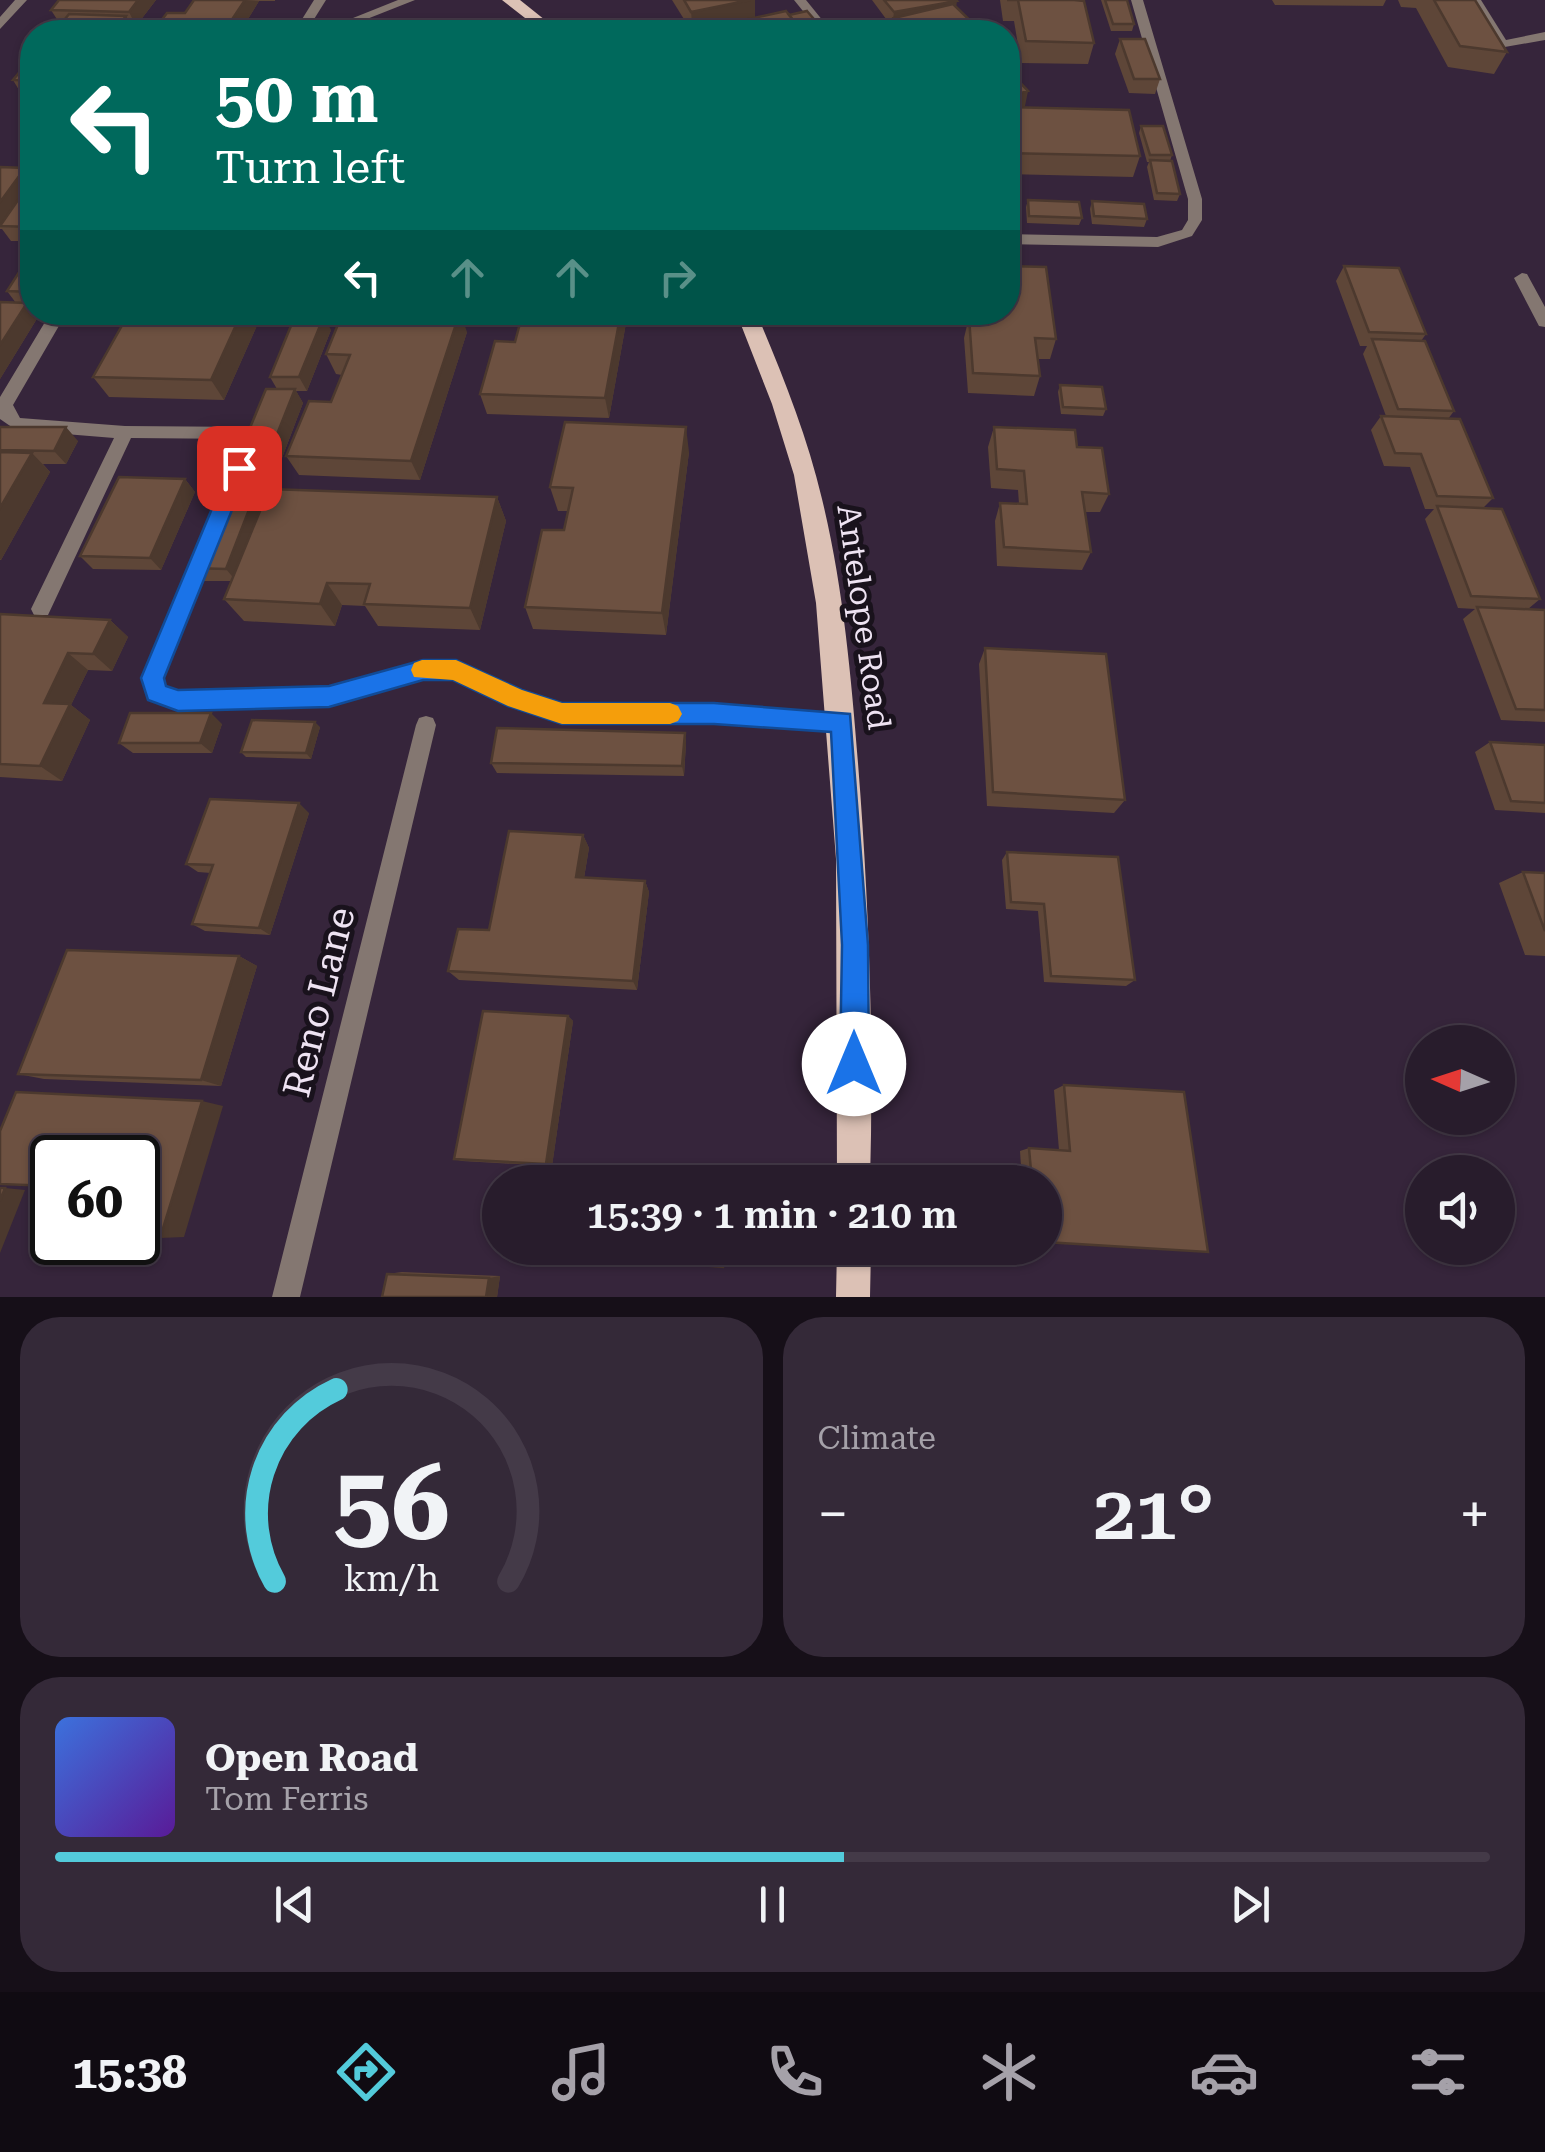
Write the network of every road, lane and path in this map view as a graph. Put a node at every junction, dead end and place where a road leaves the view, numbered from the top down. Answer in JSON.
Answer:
{"nodes":[{"id":1,"x":21,"y":0,"type":"edge"},
{"id":2,"x":409,"y":0,"type":"edge"},
{"id":3,"x":510,"y":0,"type":"edge"},
{"id":4,"x":800,"y":0,"type":"edge"},
{"id":5,"x":1137,"y":0,"type":"edge"},
{"id":6,"x":1475,"y":0,"type":"edge"},
{"id":7,"x":356,"y":20,"type":"edge"},
{"id":8,"x":536,"y":20,"type":"edge"},
{"id":9,"x":816,"y":20,"type":"edge"},
{"id":10,"x":1,"y":22,"type":"edge"},
{"id":11,"x":1545,"y":36,"type":"edge"},
{"id":12,"x":1020,"y":239,"type":"edge"},
{"id":13,"x":1522,"y":278,"type":"dead end"},
{"id":14,"x":1545,"y":322,"type":"edge"},
{"id":15,"x":50,"y":325,"type":"edge"},
{"id":16,"x":751,"y":325,"type":"edge"},
{"id":17,"x":125,"y":432,"type":"junction"},
{"id":18,"x":41,"y":609,"type":"dead end"},
{"id":19,"x":842,"y":722,"type":"junction"},
{"id":20,"x":426,"y":725,"type":"dead end"},
{"id":21,"x":854,"y":1165,"type":"edge"},
{"id":22,"x":854,"y":1265,"type":"edge"},
{"id":23,"x":286,"y":1297,"type":"edge"},
{"id":24,"x":853,"y":1297,"type":"edge"}],
"edges":[{"from":1,"to":10,"type":"street"},
{"from":2,"to":7,"type":"street"},
{"from":3,"to":8,"type":"main road"},
{"from":4,"to":9,"type":"street"},
{"from":5,"to":12,"type":"street"},
{"from":6,"to":11,"type":"street"},
{"from":13,"to":14,"type":"street"},
{"from":15,"to":17,"type":"street"},
{"from":16,"to":19,"type":"main road","name":"Antelope Road"},
{"from":17,"to":18,"type":"street"},
{"from":17,"to":19,"type":"street"},
{"from":19,"to":21,"type":"main road","name":"Antelope Road"},
{"from":20,"to":23,"type":"street","name":"Reno Lane"},
{"from":22,"to":24,"type":"main road"}]}
